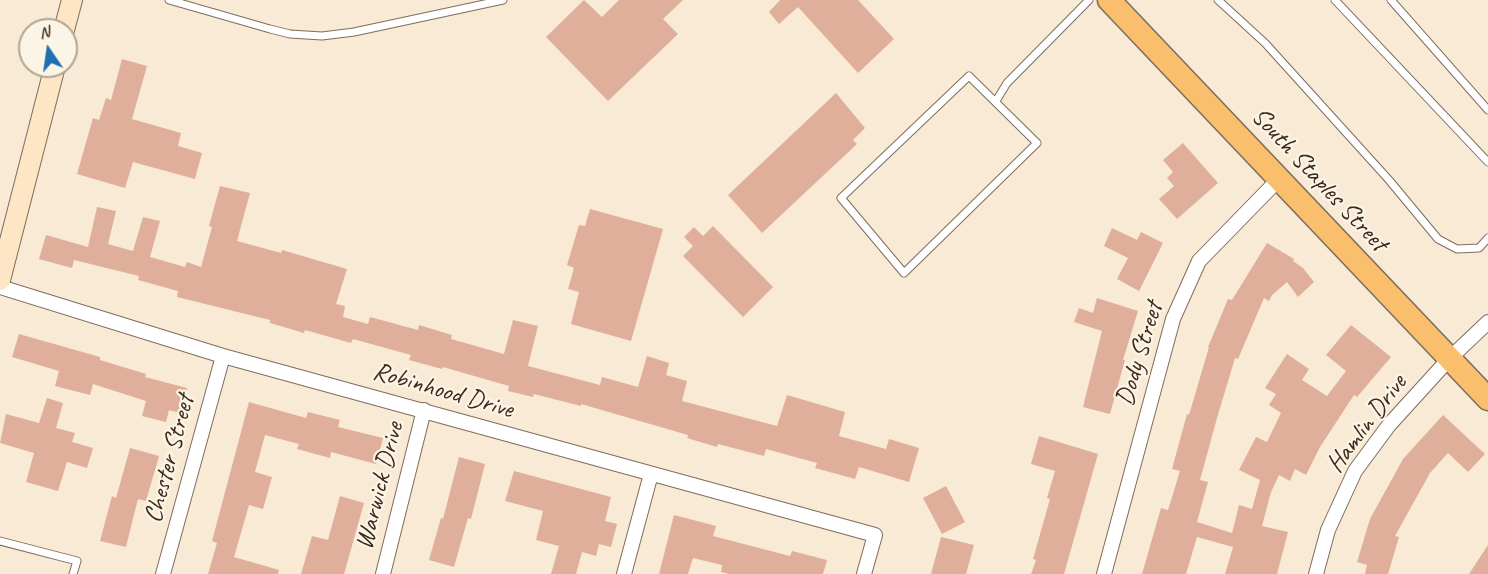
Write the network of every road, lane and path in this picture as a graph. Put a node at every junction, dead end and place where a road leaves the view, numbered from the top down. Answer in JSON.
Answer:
{"nodes":[{"id":1,"x":72,"y":0,"type":"edge"},
{"id":2,"x":169,"y":0,"type":"edge"},
{"id":3,"x":503,"y":0,"type":"edge"},
{"id":4,"x":1089,"y":0,"type":"edge"},
{"id":5,"x":1109,"y":0,"type":"edge"},
{"id":6,"x":1218,"y":0,"type":"edge"},
{"id":7,"x":1335,"y":0,"type":"edge"},
{"id":8,"x":1391,"y":0,"type":"edge"},
{"id":9,"x":67,"y":18,"type":"edge"},
{"id":10,"x":52,"y":78,"type":"edge"},
{"id":11,"x":996,"y":101,"type":"junction"},
{"id":12,"x":1488,"y":110,"type":"edge"},
{"id":13,"x":1488,"y":162,"type":"edge"},
{"id":14,"x":1279,"y":179,"type":"junction"},
{"id":15,"x":1488,"y":238,"type":"edge"},
{"id":16,"x":0,"y":280,"type":"edge"},
{"id":17,"x":0,"y":286,"type":"edge"},
{"id":18,"x":1488,"y":322,"type":"edge"},
{"id":19,"x":223,"y":356,"type":"junction"},
{"id":20,"x":1449,"y":359,"type":"junction"},
{"id":21,"x":1488,"y":399,"type":"edge"},
{"id":22,"x":424,"y":410,"type":"junction"},
{"id":23,"x":651,"y":474,"type":"junction"},
{"id":24,"x":0,"y":541,"type":"edge"},
{"id":25,"x":73,"y":574,"type":"edge"},
{"id":26,"x":163,"y":574,"type":"edge"},
{"id":27,"x":383,"y":574,"type":"edge"},
{"id":28,"x":624,"y":574,"type":"edge"},
{"id":29,"x":864,"y":574,"type":"edge"},
{"id":30,"x":1104,"y":574,"type":"edge"},
{"id":31,"x":1316,"y":574,"type":"edge"}],
"edges":[{"from":1,"to":9,"type":"main road"},
{"from":2,"to":3,"type":"lane"},
{"from":4,"to":11,"type":"lane"},
{"from":5,"to":14,"type":"main road","name":"South Staples Street"},
{"from":6,"to":15,"type":"lane"},
{"from":7,"to":13,"type":"lane"},
{"from":8,"to":12,"type":"lane"},
{"from":10,"to":16,"type":"main road"},
{"from":11,"to":11,"type":"lane"},
{"from":14,"to":20,"type":"main road","name":"South Staples Street"},
{"from":14,"to":30,"type":"street","name":"Dody Street"},
{"from":17,"to":19,"type":"street","name":"Robinhood Drive"},
{"from":18,"to":20,"type":"street","name":"Hamlin Drive"},
{"from":19,"to":22,"type":"street","name":"Robinhood Drive"},
{"from":19,"to":26,"type":"street","name":"Chester Street"},
{"from":20,"to":21,"type":"main road","name":"South Staples Street"},
{"from":20,"to":31,"type":"street","name":"Hamlin Drive"},
{"from":22,"to":23,"type":"street","name":"Robinhood Drive"},
{"from":22,"to":27,"type":"street","name":"Warwick Drive"},
{"from":23,"to":28,"type":"street"},
{"from":23,"to":29,"type":"street","name":"Robinhood Drive"},
{"from":24,"to":25,"type":"lane"}]}
